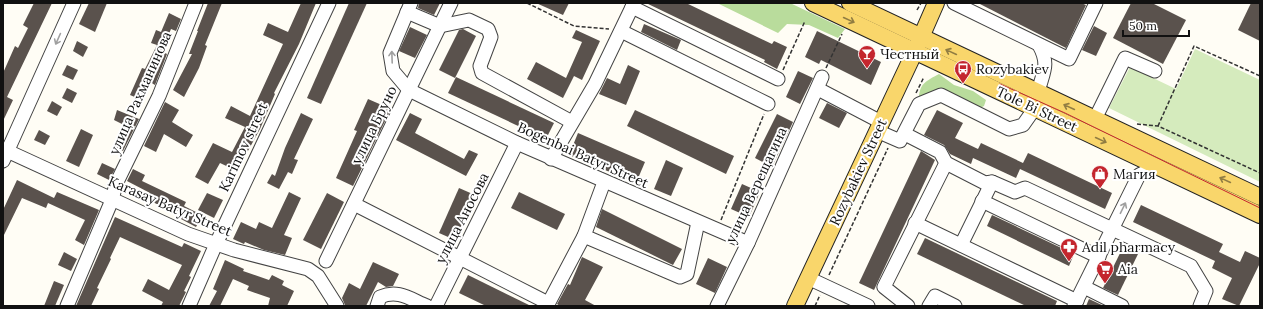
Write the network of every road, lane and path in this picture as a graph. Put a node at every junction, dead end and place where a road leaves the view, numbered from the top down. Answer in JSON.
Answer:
{"nodes":[{"id":1,"x":74,"y":3,"type":"edge"},
{"id":2,"x":196,"y":3,"type":"edge"},
{"id":3,"x":329,"y":3,"type":"edge"},
{"id":4,"x":451,"y":3,"type":"edge"},
{"id":5,"x":527,"y":3,"type":"edge"},
{"id":6,"x":815,"y":3,"type":"edge"},
{"id":7,"x":850,"y":3,"type":"edge"},
{"id":8,"x":920,"y":3,"type":"edge"},
{"id":9,"x":936,"y":3,"type":"edge"},
{"id":10,"x":954,"y":3,"type":"edge"},
{"id":11,"x":1096,"y":3,"type":"edge"},
{"id":12,"x":633,"y":5,"type":"edge"},
{"id":13,"x":409,"y":8,"type":"edge"},
{"id":14,"x":917,"y":10,"type":"dead end"},
{"id":15,"x":805,"y":21,"type":"dead end"},
{"id":16,"x":440,"y":26,"type":"junction"},
{"id":17,"x":621,"y":31,"type":"junction"},
{"id":18,"x":842,"y":34,"type":"dead end"},
{"id":19,"x":918,"y":44,"type":"junction"},
{"id":20,"x":1039,"y":44,"type":"junction"},
{"id":21,"x":1155,"y":71,"type":"dead end"},
{"id":22,"x":1260,"y":76,"type":"edge"},
{"id":23,"x":822,"y":77,"type":"joint"},
{"id":24,"x":924,"y":77,"type":"dead end"},
{"id":25,"x":778,"y":79,"type":"joint"},
{"id":26,"x":998,"y":82,"type":"junction"},
{"id":27,"x":409,"y":90,"type":"junction"},
{"id":28,"x":818,"y":90,"type":"junction"},
{"id":29,"x":1038,"y":92,"type":"junction"},
{"id":30,"x":914,"y":97,"type":"dead end"},
{"id":31,"x":768,"y":104,"type":"joint"},
{"id":32,"x":1035,"y":108,"type":"junction"},
{"id":33,"x":1095,"y":120,"type":"junction"},
{"id":34,"x":572,"y":122,"type":"junction"},
{"id":35,"x":1137,"y":124,"type":"dead end"},
{"id":36,"x":1158,"y":126,"type":"junction"},
{"id":37,"x":879,"y":127,"type":"junction"},
{"id":38,"x":899,"y":136,"type":"junction"},
{"id":39,"x":517,"y":143,"type":"junction"},
{"id":40,"x":4,"y":154,"type":"edge"},
{"id":41,"x":551,"y":158,"type":"junction"},
{"id":42,"x":946,"y":163,"type":"junction"},
{"id":43,"x":1161,"y":168,"type":"junction"},
{"id":44,"x":1260,"y":173,"type":"edge"},
{"id":45,"x":604,"y":182,"type":"junction"},
{"id":46,"x":992,"y":182,"type":"junction"},
{"id":47,"x":1260,"y":197,"type":"edge"},
{"id":48,"x":112,"y":200,"type":"junction"},
{"id":49,"x":982,"y":201,"type":"junction"},
{"id":50,"x":354,"y":204,"type":"junction"},
{"id":51,"x":1260,"y":215,"type":"edge"},
{"id":52,"x":698,"y":222,"type":"junction"},
{"id":53,"x":916,"y":223,"type":"junction"},
{"id":54,"x":717,"y":230,"type":"junction"},
{"id":55,"x":1112,"y":230,"type":"junction"},
{"id":56,"x":584,"y":236,"type":"junction"},
{"id":57,"x":748,"y":243,"type":"junction"},
{"id":58,"x":216,"y":244,"type":"junction"},
{"id":59,"x":961,"y":245,"type":"junction"},
{"id":60,"x":1099,"y":257,"type":"junction"},
{"id":61,"x":460,"y":258,"type":"junction"},
{"id":62,"x":326,"y":261,"type":"dead end"},
{"id":63,"x":808,"y":278,"type":"junction"},
{"id":64,"x":824,"y":285,"type":"junction"},
{"id":65,"x":1084,"y":287,"type":"junction"},
{"id":66,"x":548,"y":304,"type":"edge"},
{"id":67,"x":1076,"y":304,"type":"edge"},
{"id":68,"x":67,"y":306,"type":"edge"},
{"id":69,"x":189,"y":306,"type":"edge"},
{"id":70,"x":337,"y":306,"type":"edge"},
{"id":71,"x":377,"y":306,"type":"edge"},
{"id":72,"x":427,"y":306,"type":"edge"},
{"id":73,"x":436,"y":306,"type":"edge"},
{"id":74,"x":717,"y":306,"type":"edge"},
{"id":75,"x":795,"y":306,"type":"edge"},
{"id":76,"x":815,"y":306,"type":"edge"},
{"id":77,"x":868,"y":306,"type":"edge"},
{"id":78,"x":908,"y":306,"type":"edge"},
{"id":79,"x":929,"y":306,"type":"edge"},
{"id":80,"x":955,"y":306,"type":"edge"},
{"id":81,"x":1122,"y":306,"type":"edge"},
{"id":82,"x":1200,"y":306,"type":"edge"}],
"edges":[{"from":1,"to":40,"type":"street","one_way":true},
{"from":2,"to":48,"type":"street","name":"улица Рахманинова"},
{"from":3,"to":58,"type":"street","name":"Karimov street"},
{"from":4,"to":16,"type":"street","name":"улица Бруно"},
{"from":5,"to":17,"type":"path"},
{"from":6,"to":19,"type":"main road","name":"Tole Bi Street","one_way":true},
{"from":7,"to":19,"type":"main road","name":"Tole Bi Street"},
{"from":8,"to":14,"type":"path"},
{"from":9,"to":19,"type":"main road","name":"Rozybakiev Street"},
{"from":10,"to":20,"type":"street"},
{"from":11,"to":20,"type":"street"},
{"from":12,"to":17,"type":"street"},
{"from":12,"to":25,"type":"street"},
{"from":13,"to":16,"type":"street"},
{"from":27,"to":13,"type":"street","one_way":true},
{"from":15,"to":25,"type":"path"},
{"from":16,"to":27,"type":"street","name":"улица Бруно"},
{"from":16,"to":34,"type":"street"},
{"from":17,"to":31,"type":"street"},
{"from":17,"to":34,"type":"street"},
{"from":18,"to":23,"type":"path"},
{"from":19,"to":26,"type":"main road","name":"Tole Bi Street"},
{"from":19,"to":37,"type":"main road","name":"Rozybakiev Street"},
{"from":20,"to":29,"type":"street"},
{"from":21,"to":33,"type":"street"},
{"from":22,"to":36,"type":"path"},
{"from":23,"to":28,"type":"street","name":"улица Верещагина"},
{"from":24,"to":30,"type":"path"},
{"from":26,"to":29,"type":"main road","name":"Tole Bi Street"},
{"from":26,"to":32,"type":"main road","name":"Tole Bi Street"},
{"from":27,"to":39,"type":"street","name":"Bogenbai Batyr Street"},
{"from":27,"to":50,"type":"street","name":"улица Бруно"},
{"from":28,"to":37,"type":"street"},
{"from":28,"to":57,"type":"street","name":"улица Верещагина"},
{"from":33,"to":29,"type":"main road","name":"Tole Bi Street","one_way":true},
{"from":31,"to":54,"type":"path"},
{"from":32,"to":38,"type":"street"},
{"from":32,"to":43,"type":"main road","name":"Tole Bi Street","one_way":true},
{"from":47,"to":33,"type":"main road","name":"Tole Bi Street","one_way":true},
{"from":34,"to":41,"type":"street"},
{"from":35,"to":36,"type":"path"},
{"from":36,"to":44,"type":"path"},
{"from":37,"to":38,"type":"street"},
{"from":37,"to":63,"type":"main road","name":"Rozybakiev Street"},
{"from":38,"to":42,"type":"street"},
{"from":38,"to":64,"type":"path"},
{"from":39,"to":41,"type":"street","name":"Bogenbai Batyr Street"},
{"from":39,"to":61,"type":"street","name":"улица Аносова"},
{"from":40,"to":48,"type":"street","name":"Karasay Batyr Street"},
{"from":41,"to":45,"type":"street","name":"Bogenbai Batyr Street"},
{"from":42,"to":46,"type":"street"},
{"from":42,"to":53,"type":"street"},
{"from":43,"to":51,"type":"main road","name":"Tole Bi Street"},
{"from":55,"to":43,"type":"street","one_way":true},
{"from":45,"to":52,"type":"street","name":"Bogenbai Batyr Street"},
{"from":45,"to":56,"type":"street"},
{"from":46,"to":49,"type":"street"},
{"from":46,"to":55,"type":"street"},
{"from":48,"to":58,"type":"street","name":"Karasay Batyr Street"},
{"from":48,"to":68,"type":"street","name":"улица Рахманинова"},
{"from":49,"to":59,"type":"street"},
{"from":49,"to":60,"type":"street"},
{"from":50,"to":61,"type":"street"},
{"from":50,"to":62,"type":"street","name":"улица Бруно"},
{"from":52,"to":54,"type":"street","name":"Bogenbai Batyr Street"},
{"from":52,"to":56,"type":"street"},
{"from":53,"to":59,"type":"street"},
{"from":53,"to":78,"type":"street"},
{"from":54,"to":57,"type":"street","name":"Bogenbai Batyr Street"},
{"from":55,"to":60,"type":"street"},
{"from":55,"to":82,"type":"street"},
{"from":56,"to":66,"type":"street"},
{"from":57,"to":74,"type":"street","name":"улица Верещагина"},
{"from":58,"to":69,"type":"street","name":"Karimov street"},
{"from":58,"to":70,"type":"street","name":"Karasay Batyr Street"},
{"from":59,"to":67,"type":"street"},
{"from":60,"to":65,"type":"street"},
{"from":61,"to":66,"type":"street"},
{"from":61,"to":73,"type":"street","name":"улица Аносова"},
{"from":63,"to":64,"type":"street"},
{"from":63,"to":75,"type":"main road","name":"Rozybakiev Street"},
{"from":64,"to":76,"type":"path"},
{"from":64,"to":77,"type":"street"},
{"from":65,"to":67,"type":"street"},
{"from":65,"to":81,"type":"street"},
{"from":71,"to":72,"type":"street"},
{"from":79,"to":80,"type":"street"}]}
